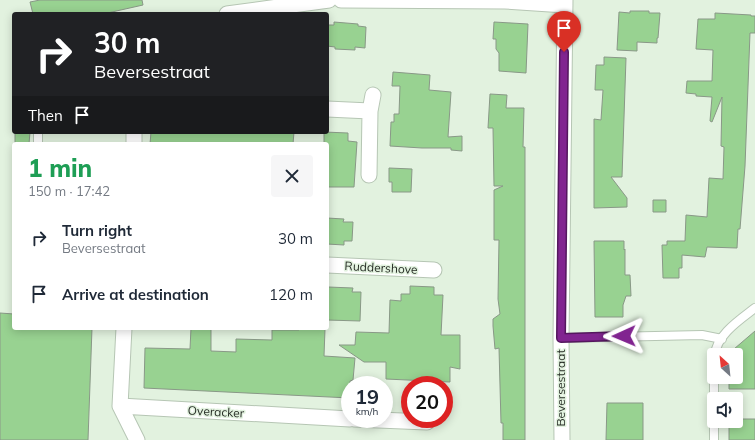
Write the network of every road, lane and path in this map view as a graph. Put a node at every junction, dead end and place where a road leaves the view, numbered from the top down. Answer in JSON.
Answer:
{"nodes":[{"id":1,"x":329,"y":0,"type":"edge"},
{"id":2,"x":341,"y":0,"type":"edge"},
{"id":3,"x":565,"y":3,"type":"edge"},
{"id":4,"x":242,"y":12,"type":"edge"},
{"id":5,"x":373,"y":95,"type":"dead end"},
{"id":6,"x":329,"y":109,"type":"edge"},
{"id":7,"x":370,"y":111,"type":"junction"},
{"id":8,"x":369,"y":175,"type":"dead end"},
{"id":9,"x":329,"y":265,"type":"edge"},
{"id":10,"x":434,"y":270,"type":"dead end"},
{"id":11,"x":755,"y":308,"type":"edge"},
{"id":12,"x":124,"y":330,"type":"edge"},
{"id":13,"x":561,"y":338,"type":"junction"},
{"id":14,"x":722,"y":339,"type":"junction"},
{"id":15,"x":717,"y":348,"type":"edge"},
{"id":16,"x":714,"y":384,"type":"edge"},
{"id":17,"x":120,"y":406,"type":"junction"},
{"id":18,"x":341,"y":418,"type":"edge"},
{"id":19,"x":137,"y":440,"type":"edge"},
{"id":20,"x":562,"y":440,"type":"edge"},
{"id":21,"x":714,"y":440,"type":"edge"}],
"edges":[{"from":1,"to":4,"type":"street"},
{"from":2,"to":3,"type":"street"},
{"from":3,"to":13,"type":"street","name":"Beversestraat"},
{"from":5,"to":7,"type":"street"},
{"from":6,"to":7,"type":"street"},
{"from":7,"to":8,"type":"street"},
{"from":9,"to":10,"type":"street","name":"Ruddershove"},
{"from":11,"to":14,"type":"lane"},
{"from":12,"to":17,"type":"street"},
{"from":13,"to":14,"type":"lane"},
{"from":13,"to":20,"type":"street","name":"Beversestraat"},
{"from":14,"to":15,"type":"lane"},
{"from":16,"to":21,"type":"lane"},
{"from":17,"to":18,"type":"street","name":"Overacker"},
{"from":17,"to":19,"type":"street"}]}
